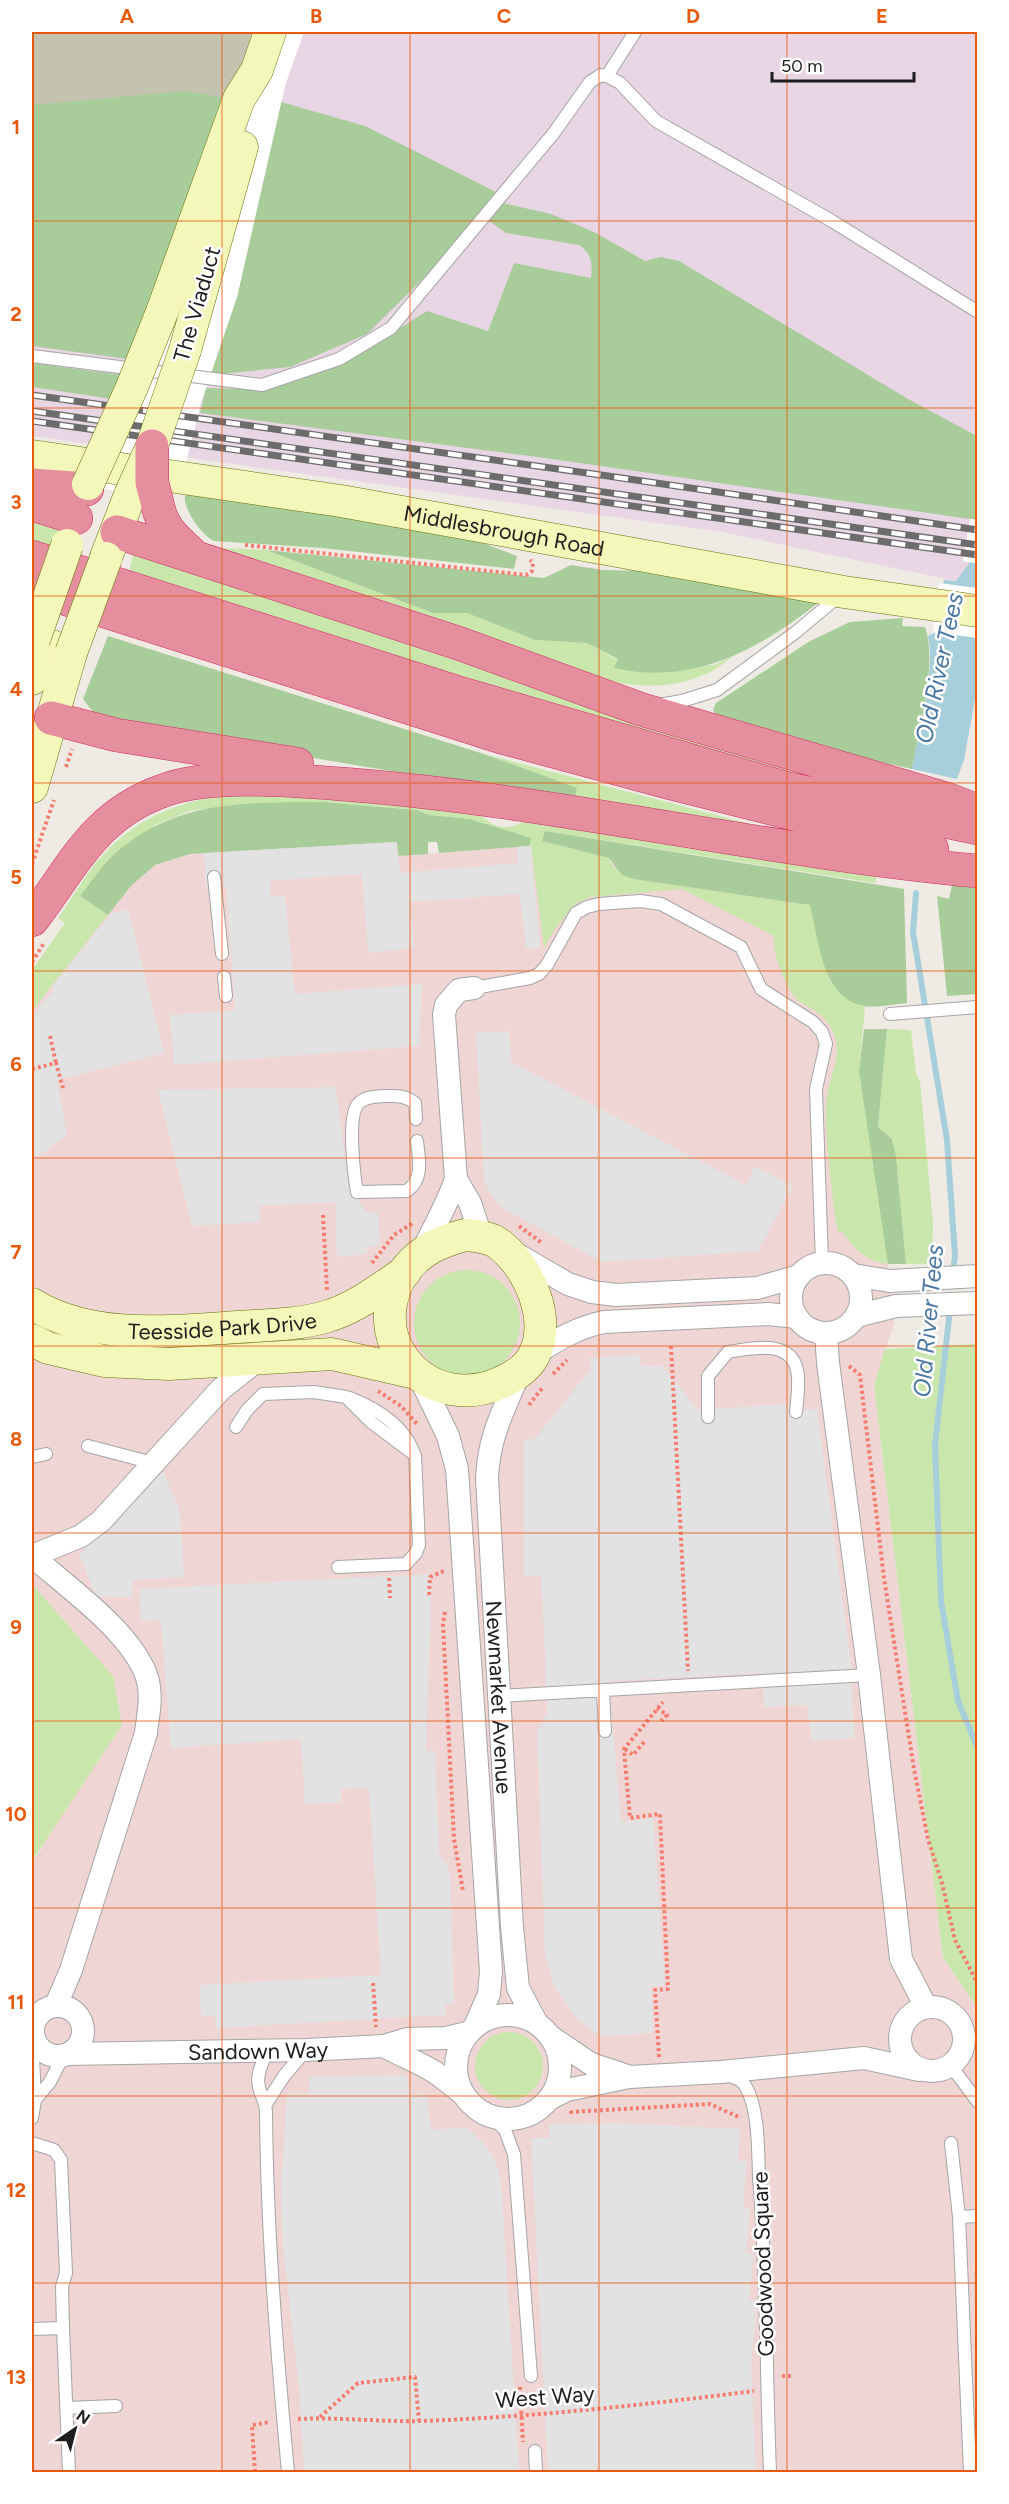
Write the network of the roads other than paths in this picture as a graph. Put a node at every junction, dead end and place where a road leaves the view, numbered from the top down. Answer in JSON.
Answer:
{"nodes":[{"id":1,"x":270,"y":32,"type":"edge"},
{"id":2,"x":635,"y":32,"type":"edge"},
{"id":3,"x":257,"y":70,"type":"junction"},
{"id":4,"x":607,"y":76,"type":"junction"},
{"id":5,"x":978,"y":312,"type":"edge"},
{"id":6,"x":32,"y":356,"type":"edge"},
{"id":7,"x":152,"y":447,"type":"joint"},
{"id":8,"x":32,"y":456,"type":"edge"},
{"id":9,"x":32,"y":485,"type":"edge"},
{"id":10,"x":143,"y":497,"type":"junction"},
{"id":11,"x":32,"y":504,"type":"edge"},
{"id":12,"x":89,"y":525,"type":"junction"},
{"id":13,"x":194,"y":556,"type":"junction"},
{"id":14,"x":32,"y":557,"type":"edge"},
{"id":15,"x":32,"y":588,"type":"edge"},
{"id":16,"x":844,"y":592,"type":"junction"},
{"id":17,"x":978,"y":611,"type":"edge"},
{"id":18,"x":47,"y":648,"type":"edge"},
{"id":19,"x":32,"y":679,"type":"edge"},
{"id":20,"x":640,"y":709,"type":"junction"},
{"id":21,"x":41,"y":715,"type":"edge"},
{"id":22,"x":32,"y":787,"type":"edge"},
{"id":23,"x":398,"y":789,"type":"junction"},
{"id":24,"x":978,"y":810,"type":"edge"},
{"id":25,"x":978,"y":828,"type":"edge"},
{"id":26,"x":978,"y":860,"type":"edge"},
{"id":27,"x":978,"y":871,"type":"edge"},
{"id":28,"x":214,"y":877,"type":"dead end"},
{"id":29,"x":32,"y":920,"type":"edge"},
{"id":30,"x":222,"y":954,"type":"dead end"},
{"id":31,"x":224,"y":977,"type":"dead end"},
{"id":32,"x":474,"y":988,"type":"joint"},
{"id":33,"x":226,"y":996,"type":"dead end"},
{"id":34,"x":978,"y":1006,"type":"edge"},
{"id":35,"x":890,"y":1014,"type":"dead end"},
{"id":36,"x":416,"y":1119,"type":"dead end"},
{"id":37,"x":417,"y":1141,"type":"dead end"},
{"id":38,"x":456,"y":1179,"type":"junction"},
{"id":39,"x":497,"y":1234,"type":"junction"},
{"id":40,"x":413,"y":1263,"type":"junction"},
{"id":41,"x":822,"y":1263,"type":"junction"},
{"id":42,"x":853,"y":1275,"type":"junction"},
{"id":43,"x":799,"y":1276,"type":"junction"},
{"id":44,"x":978,"y":1276,"type":"edge"},
{"id":45,"x":978,"y":1303,"type":"edge"},
{"id":46,"x":32,"y":1304,"type":"edge"},
{"id":47,"x":797,"y":1317,"type":"junction"},
{"id":48,"x":856,"y":1317,"type":"junction"},
{"id":49,"x":826,"y":1333,"type":"junction"},
{"id":50,"x":32,"y":1340,"type":"edge"},
{"id":51,"x":258,"y":1360,"type":"junction"},
{"id":52,"x":527,"y":1363,"type":"junction"},
{"id":53,"x":417,"y":1375,"type":"junction"},
{"id":54,"x":796,"y":1413,"type":"dead end"},
{"id":55,"x":708,"y":1417,"type":"dead end"},
{"id":56,"x":236,"y":1427,"type":"dead end"},
{"id":57,"x":88,"y":1446,"type":"dead end"},
{"id":58,"x":46,"y":1454,"type":"dead end"},
{"id":59,"x":32,"y":1457,"type":"edge"},
{"id":60,"x":153,"y":1462,"type":"junction"},
{"id":61,"x":32,"y":1556,"type":"edge"},
{"id":62,"x":338,"y":1568,"type":"dead end"},
{"id":63,"x":869,"y":1675,"type":"junction"},
{"id":64,"x":603,"y":1691,"type":"junction"},
{"id":65,"x":500,"y":1696,"type":"junction"},
{"id":66,"x":605,"y":1731,"type":"dead end"},
{"id":67,"x":56,"y":2006,"type":"junction"},
{"id":68,"x":926,"y":2007,"type":"junction"},
{"id":69,"x":83,"y":2027,"type":"junction"},
{"id":70,"x":471,"y":2029,"type":"junction"},
{"id":71,"x":901,"y":2029,"type":"junction"},
{"id":72,"x":544,"y":2030,"type":"junction"},
{"id":73,"x":32,"y":2034,"type":"edge"},
{"id":74,"x":385,"y":2037,"type":"junction"},
{"id":75,"x":306,"y":2050,"type":"junction"},
{"id":76,"x":132,"y":2052,"type":"junction"},
{"id":77,"x":267,"y":2052,"type":"junction"},
{"id":78,"x":65,"y":2055,"type":"junction"},
{"id":79,"x":864,"y":2058,"type":"junction"},
{"id":80,"x":951,"y":2066,"type":"junction"},
{"id":81,"x":919,"y":2070,"type":"junction"},
{"id":82,"x":721,"y":2072,"type":"junction"},
{"id":83,"x":629,"y":2077,"type":"junction"},
{"id":84,"x":462,"y":2094,"type":"junction"},
{"id":85,"x":549,"y":2099,"type":"junction"},
{"id":86,"x":35,"y":2100,"type":"junction"},
{"id":87,"x":978,"y":2102,"type":"edge"},
{"id":88,"x":266,"y":2104,"type":"junction"},
{"id":89,"x":492,"y":2117,"type":"junction"},
{"id":90,"x":32,"y":2118,"type":"edge"},
{"id":91,"x":32,"y":2143,"type":"edge"},
{"id":92,"x":951,"y":2143,"type":"dead end"},
{"id":93,"x":978,"y":2216,"type":"edge"},
{"id":94,"x":959,"y":2217,"type":"junction"},
{"id":95,"x":63,"y":2328,"type":"junction"},
{"id":96,"x":32,"y":2329,"type":"edge"},
{"id":97,"x":531,"y":2376,"type":"dead end"},
{"id":98,"x":116,"y":2406,"type":"dead end"},
{"id":99,"x":66,"y":2408,"type":"junction"},
{"id":100,"x":535,"y":2451,"type":"dead end"},
{"id":101,"x":69,"y":2472,"type":"edge"},
{"id":102,"x":288,"y":2472,"type":"edge"},
{"id":103,"x":536,"y":2472,"type":"edge"},
{"id":104,"x":770,"y":2472,"type":"edge"},
{"id":105,"x":970,"y":2472,"type":"edge"}],
"edges":[{"from":1,"to":3,"type":"street","name":"The Viaduct"},
{"from":2,"to":4,"type":"lane"},
{"from":3,"to":7,"type":"street","name":"The Viaduct","bridge":true},
{"from":3,"to":12,"type":"street","name":"The Viaduct","bridge":true},
{"from":4,"to":5,"type":"lane"},
{"from":4,"to":6,"type":"lane"},
{"from":7,"to":10,"type":"highway","bridge":true},
{"from":8,"to":16,"type":"street","name":"Middlesbrough Road"},
{"from":9,"to":12,"type":"highway"},
{"from":10,"to":12,"type":"street"},
{"from":10,"to":13,"type":"highway"},
{"from":11,"to":12,"type":"highway"},
{"from":12,"to":13,"type":"highway"},
{"from":12,"to":18,"type":"street"},
{"from":13,"to":20,"type":"highway"},
{"from":14,"to":25,"type":"highway"},
{"from":15,"to":26,"type":"highway"},
{"from":16,"to":17,"type":"street","name":"Middlesbrough Road"},
{"from":16,"to":20,"type":"lane"},
{"from":18,"to":19,"type":"street"},
{"from":18,"to":21,"type":"street"},
{"from":20,"to":24,"type":"highway"},
{"from":21,"to":22,"type":"street"},
{"from":21,"to":23,"type":"highway"},
{"from":23,"to":27,"type":"highway"},
{"from":23,"to":29,"type":"highway"},
{"from":28,"to":30,"type":"lane"},
{"from":31,"to":33,"type":"lane"},
{"from":32,"to":38,"type":"street"},
{"from":32,"to":41,"type":"lane"},
{"from":34,"to":35,"type":"lane"},
{"from":36,"to":37,"type":"lane"},
{"from":38,"to":39,"type":"street"},
{"from":38,"to":40,"type":"street"},
{"from":39,"to":40,"type":"street"},
{"from":39,"to":43,"type":"street"},
{"from":39,"to":52,"type":"street"},
{"from":40,"to":46,"type":"street","name":"Teesside Park Drive"},
{"from":40,"to":53,"type":"street"},
{"from":41,"to":42,"type":"street"},
{"from":41,"to":43,"type":"street"},
{"from":42,"to":44,"type":"street"},
{"from":42,"to":48,"type":"street"},
{"from":43,"to":47,"type":"street"},
{"from":45,"to":48,"type":"street"},
{"from":47,"to":49,"type":"street"},
{"from":47,"to":52,"type":"street"},
{"from":48,"to":49,"type":"street"},
{"from":49,"to":63,"type":"street"},
{"from":50,"to":51,"type":"street","name":"Teesside Park Drive"},
{"from":51,"to":53,"type":"street","name":"Teesside Park Drive"},
{"from":51,"to":60,"type":"street"},
{"from":52,"to":53,"type":"street"},
{"from":52,"to":65,"type":"street","name":"Newmarket Avenue"},
{"from":53,"to":70,"type":"street","name":"Newmarket Avenue"},
{"from":54,"to":55,"type":"lane"},
{"from":56,"to":62,"type":"lane"},
{"from":57,"to":60,"type":"lane"},
{"from":58,"to":59,"type":"lane"},
{"from":60,"to":61,"type":"street"},
{"from":61,"to":67,"type":"street"},
{"from":63,"to":64,"type":"lane"},
{"from":63,"to":68,"type":"street"},
{"from":64,"to":65,"type":"lane"},
{"from":64,"to":66,"type":"lane"},
{"from":65,"to":72,"type":"street","name":"Newmarket Avenue"},
{"from":67,"to":69,"type":"street"},
{"from":67,"to":73,"type":"street"},
{"from":68,"to":71,"type":"street"},
{"from":68,"to":80,"type":"street"},
{"from":69,"to":76,"type":"street"},
{"from":69,"to":78,"type":"street"},
{"from":70,"to":72,"type":"street"},
{"from":70,"to":74,"type":"street","name":"Sandown Way"},
{"from":70,"to":84,"type":"street"},
{"from":71,"to":79,"type":"street"},
{"from":71,"to":81,"type":"street"},
{"from":72,"to":83,"type":"street"},
{"from":72,"to":85,"type":"street"},
{"from":73,"to":78,"type":"street"},
{"from":73,"to":86,"type":"lane"},
{"from":74,"to":75,"type":"street","name":"Sandown Way"},
{"from":74,"to":84,"type":"street"},
{"from":75,"to":77,"type":"street","name":"Sandown Way"},
{"from":75,"to":88,"type":"lane"},
{"from":76,"to":77,"type":"street","name":"Sandown Way"},
{"from":76,"to":78,"type":"street","name":"Sandown Way"},
{"from":77,"to":88,"type":"lane"},
{"from":78,"to":86,"type":"lane"},
{"from":79,"to":81,"type":"street"},
{"from":79,"to":82,"type":"street"},
{"from":80,"to":81,"type":"street"},
{"from":80,"to":87,"type":"lane"},
{"from":82,"to":83,"type":"street"},
{"from":82,"to":104,"type":"lane","name":"Goodwood Square"},
{"from":83,"to":85,"type":"street"},
{"from":84,"to":89,"type":"street"},
{"from":85,"to":89,"type":"street"},
{"from":86,"to":90,"type":"lane"},
{"from":88,"to":102,"type":"lane"},
{"from":89,"to":97,"type":"lane"},
{"from":91,"to":95,"type":"lane"},
{"from":92,"to":94,"type":"lane"},
{"from":93,"to":94,"type":"lane"},
{"from":94,"to":105,"type":"lane"},
{"from":95,"to":96,"type":"lane"},
{"from":95,"to":99,"type":"lane"},
{"from":98,"to":99,"type":"lane"},
{"from":99,"to":101,"type":"lane"},
{"from":100,"to":103,"type":"lane"}]}
